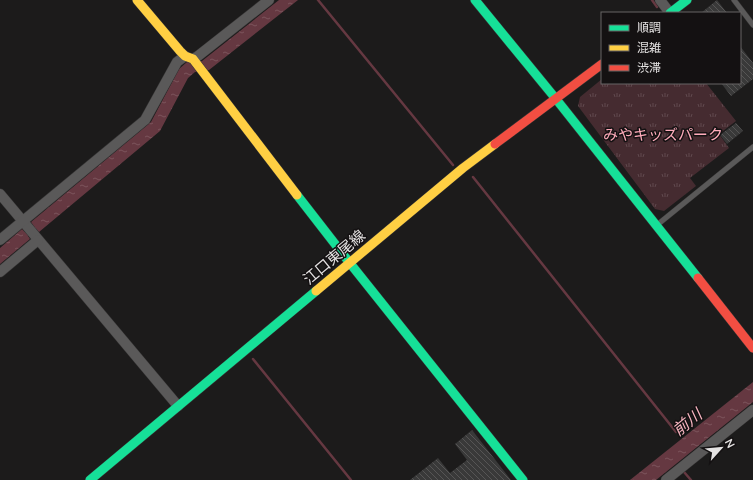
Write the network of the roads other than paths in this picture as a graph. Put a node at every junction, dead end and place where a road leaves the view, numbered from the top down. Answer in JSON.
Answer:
{"nodes":[{"id":1,"x":137,"y":0,"type":"edge"},
{"id":2,"x":268,"y":0,"type":"edge"},
{"id":3,"x":475,"y":0,"type":"edge"},
{"id":4,"x":660,"y":0,"type":"edge"},
{"id":5,"x":687,"y":0,"type":"edge"},
{"id":6,"x":734,"y":0,"type":"edge"},
{"id":7,"x":669,"y":12,"type":"edge"},
{"id":8,"x":671,"y":12,"type":"edge"},
{"id":9,"x":753,"y":25,"type":"edge"},
{"id":10,"x":194,"y":62,"type":"junction"},
{"id":11,"x":601,"y":65,"type":"edge"},
{"id":12,"x":556,"y":99,"type":"junction"},
{"id":13,"x":753,"y":147,"type":"edge"},
{"id":14,"x":0,"y":194,"type":"edge"},
{"id":15,"x":656,"y":226,"type":"junction"},
{"id":16,"x":31,"y":230,"type":"junction"},
{"id":17,"x":0,"y":240,"type":"edge"},
{"id":18,"x":349,"y":262,"type":"junction"},
{"id":19,"x":0,"y":272,"type":"edge"},
{"id":20,"x":753,"y":348,"type":"edge"},
{"id":21,"x":178,"y":406,"type":"junction"},
{"id":22,"x":753,"y":410,"type":"edge"},
{"id":23,"x":90,"y":480,"type":"edge"},
{"id":24,"x":523,"y":480,"type":"edge"},
{"id":25,"x":666,"y":480,"type":"edge"}],
"edges":[{"from":1,"to":10,"type":"street"},
{"from":2,"to":10,"type":"street"},
{"from":3,"to":12,"type":"street"},
{"from":4,"to":7,"type":"street"},
{"from":5,"to":8,"type":"street"},
{"from":6,"to":9,"type":"lane"},
{"from":10,"to":16,"type":"street"},
{"from":10,"to":18,"type":"street"},
{"from":11,"to":12,"type":"street","name":"江口東尾線"},
{"from":12,"to":15,"type":"street"},
{"from":12,"to":18,"type":"street","name":"江口東尾線"},
{"from":13,"to":15,"type":"lane"},
{"from":14,"to":16,"type":"street"},
{"from":15,"to":20,"type":"street"},
{"from":16,"to":17,"type":"street"},
{"from":16,"to":19,"type":"street"},
{"from":16,"to":21,"type":"street"},
{"from":18,"to":21,"type":"street","name":"江口東尾線"},
{"from":18,"to":24,"type":"street"},
{"from":21,"to":23,"type":"street","name":"江口東尾線"},
{"from":22,"to":25,"type":"street"}]}
